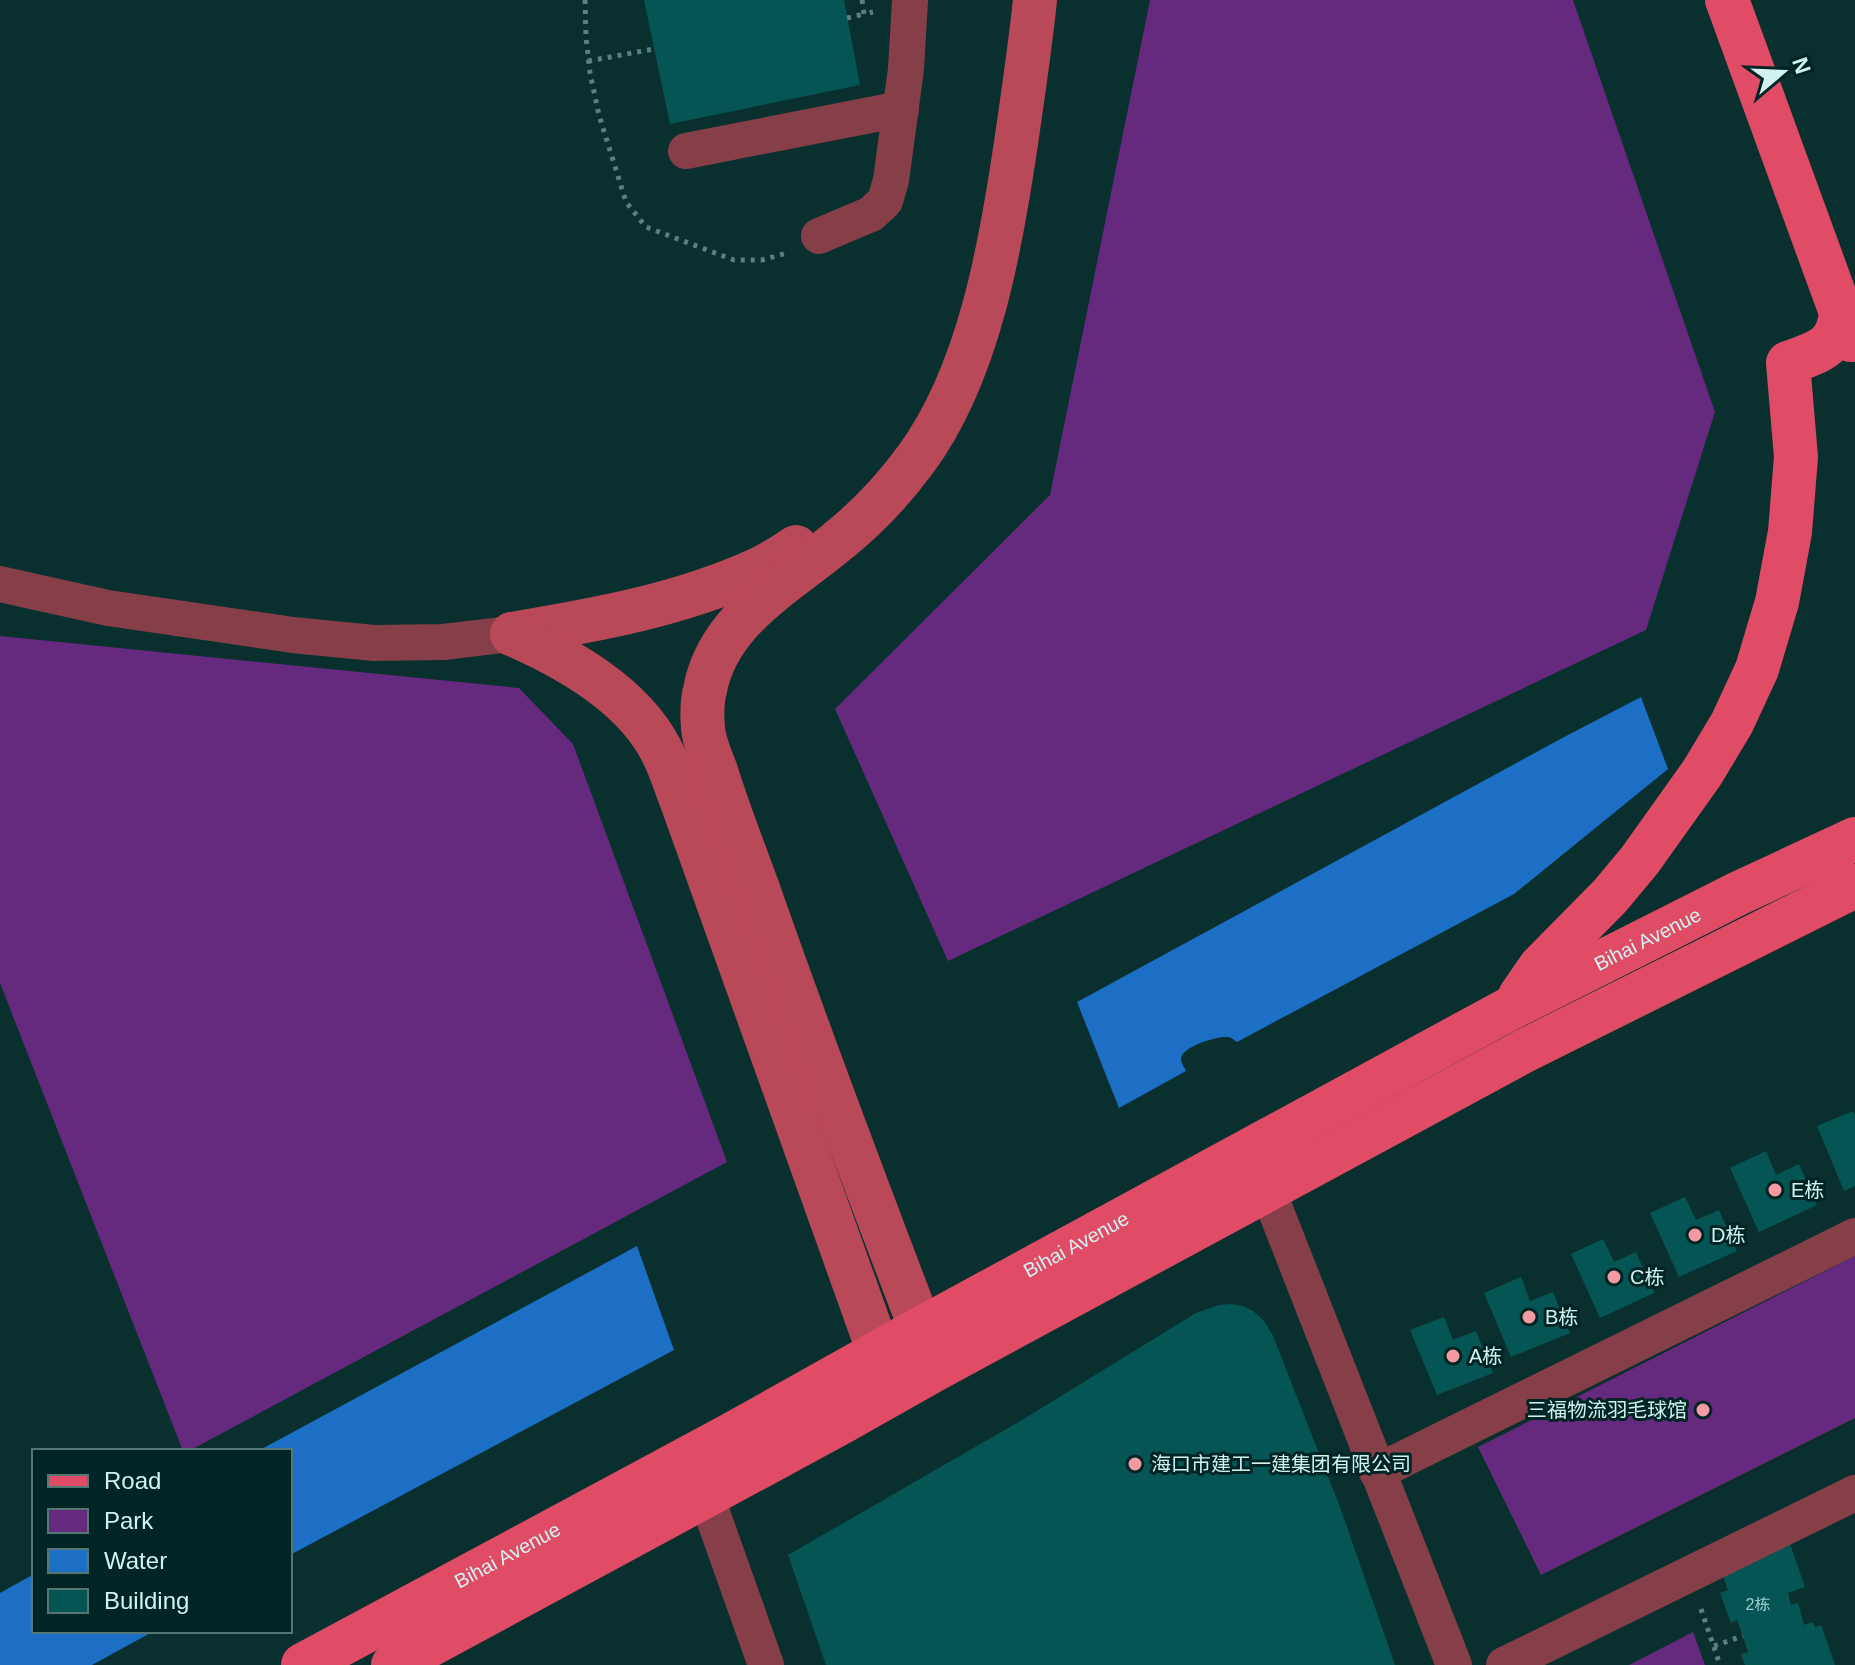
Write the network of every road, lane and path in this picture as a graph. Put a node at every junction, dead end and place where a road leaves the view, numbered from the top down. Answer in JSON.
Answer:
{"nodes":[{"id":1,"x":910,"y":0,"type":"edge"},
{"id":2,"x":1015,"y":0,"type":"edge"},
{"id":3,"x":1035,"y":0,"type":"edge"},
{"id":4,"x":1727,"y":0,"type":"edge"},
{"id":5,"x":864,"y":14,"type":"dead end"},
{"id":6,"x":847,"y":18,"type":"dead end"},
{"id":7,"x":654,"y":49,"type":"dead end"},
{"id":8,"x":588,"y":61,"type":"dead end"},
{"id":9,"x":901,"y":109,"type":"junction"},
{"id":10,"x":686,"y":151,"type":"dead end"},
{"id":11,"x":819,"y":236,"type":"dead end"},
{"id":12,"x":1848,"y":331,"type":"edge"},
{"id":13,"x":0,"y":584,"type":"edge"},
{"id":14,"x":512,"y":634,"type":"junction"},
{"id":15,"x":1855,"y":839,"type":"edge"},
{"id":16,"x":1855,"y":886,"type":"edge"},
{"id":17,"x":1511,"y":1009,"type":"junction"},
{"id":18,"x":1268,"y":1191,"type":"junction"},
{"id":19,"x":1855,"y":1236,"type":"edge"},
{"id":20,"x":928,"y":1349,"type":"junction"},
{"id":21,"x":879,"y":1352,"type":"junction"},
{"id":22,"x":893,"y":1393,"type":"junction"},
{"id":23,"x":1377,"y":1472,"type":"junction"},
{"id":24,"x":1855,"y":1493,"type":"edge"},
{"id":25,"x":706,"y":1496,"type":"junction"},
{"id":26,"x":1689,"y":1574,"type":"junction"},
{"id":27,"x":1743,"y":1636,"type":"dead end"},
{"id":28,"x":1714,"y":1646,"type":"junction"},
{"id":29,"x":303,"y":1665,"type":"edge"},
{"id":30,"x":393,"y":1665,"type":"edge"},
{"id":31,"x":766,"y":1665,"type":"edge"},
{"id":32,"x":1454,"y":1665,"type":"edge"},
{"id":33,"x":1504,"y":1665,"type":"edge"},
{"id":34,"x":1720,"y":1665,"type":"edge"}],
"edges":[{"from":1,"to":9,"type":"street"},
{"from":2,"to":14,"type":"street"},
{"from":3,"to":20,"type":"street"},
{"from":4,"to":12,"type":"main road"},
{"from":5,"to":6,"type":"path"},
{"from":7,"to":8,"type":"path"},
{"from":9,"to":10,"type":"street"},
{"from":9,"to":11,"type":"street"},
{"from":12,"to":17,"type":"main road"},
{"from":13,"to":14,"type":"street"},
{"from":14,"to":21,"type":"street"},
{"from":15,"to":17,"type":"main road","name":"Bihai Avenue"},
{"from":16,"to":18,"type":"main road","name":"Bihai Avenue"},
{"from":17,"to":20,"type":"main road","name":"Bihai Avenue"},
{"from":18,"to":20,"type":"main road","name":"Bihai Avenue"},
{"from":18,"to":23,"type":"street"},
{"from":19,"to":23,"type":"street"},
{"from":20,"to":21,"type":"main road","name":"Bihai Avenue"},
{"from":20,"to":22,"type":"main road","name":"Bihai Avenue"},
{"from":21,"to":22,"type":"street"},
{"from":21,"to":29,"type":"main road","name":"Bihai Avenue"},
{"from":22,"to":25,"type":"main road","name":"Bihai Avenue"},
{"from":23,"to":32,"type":"street"},
{"from":24,"to":26,"type":"street"},
{"from":25,"to":30,"type":"main road","name":"Bihai Avenue"},
{"from":25,"to":31,"type":"street"},
{"from":26,"to":28,"type":"path"},
{"from":26,"to":33,"type":"street"},
{"from":27,"to":28,"type":"path"},
{"from":28,"to":34,"type":"path"}]}
